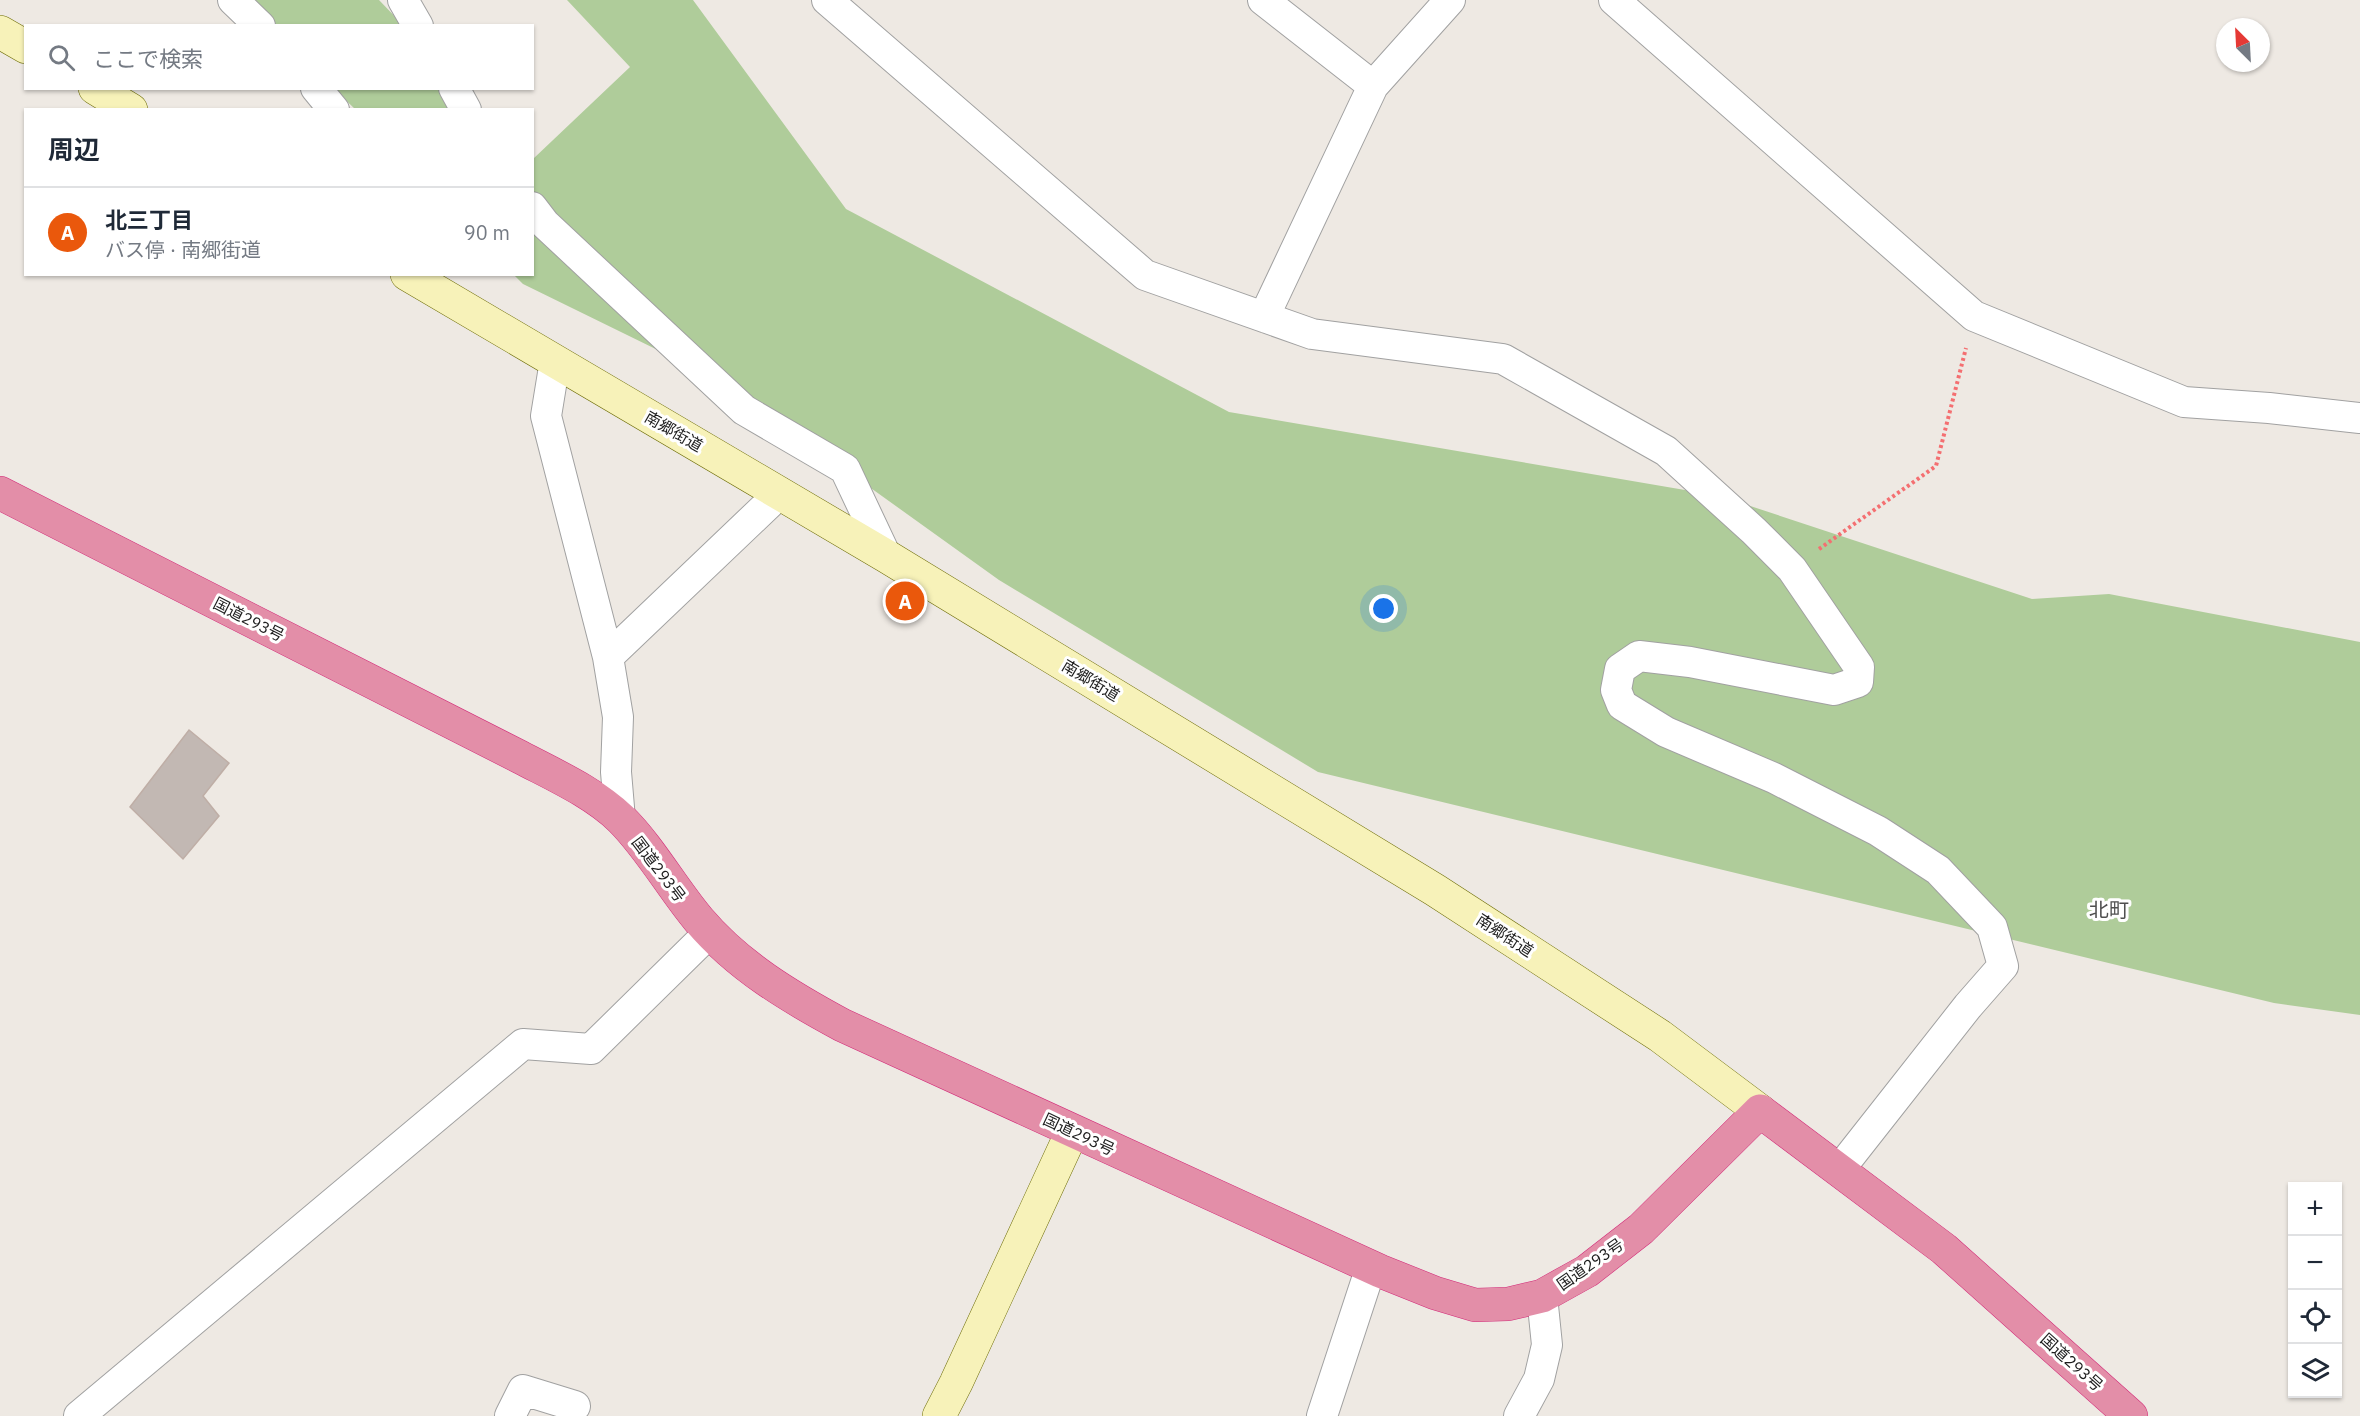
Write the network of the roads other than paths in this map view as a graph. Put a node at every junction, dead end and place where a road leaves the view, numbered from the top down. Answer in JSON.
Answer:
{"nodes":[{"id":1,"x":233,"y":0,"type":"edge"},
{"id":2,"x":403,"y":0,"type":"edge"},
{"id":3,"x":826,"y":0,"type":"edge"},
{"id":4,"x":1263,"y":0,"type":"edge"},
{"id":5,"x":1450,"y":0,"type":"edge"},
{"id":6,"x":1614,"y":0,"type":"edge"},
{"id":7,"x":258,"y":24,"type":"edge"},
{"id":8,"x":417,"y":24,"type":"edge"},
{"id":9,"x":0,"y":32,"type":"edge"},
{"id":10,"x":24,"y":46,"type":"edge"},
{"id":11,"x":1373,"y":86,"type":"junction"},
{"id":12,"x":98,"y":90,"type":"edge"},
{"id":13,"x":318,"y":90,"type":"edge"},
{"id":14,"x":455,"y":90,"type":"edge"},
{"id":15,"x":127,"y":108,"type":"edge"},
{"id":16,"x":332,"y":108,"type":"edge"},
{"id":17,"x":465,"y":108,"type":"edge"},
{"id":18,"x":534,"y":210,"type":"edge"},
{"id":19,"x":423,"y":279,"type":"edge"},
{"id":20,"x":1264,"y":317,"type":"junction"},
{"id":21,"x":555,"y":362,"type":"junction"},
{"id":22,"x":2360,"y":418,"type":"edge"},
{"id":23,"x":0,"y":493,"type":"edge"},
{"id":24,"x":780,"y":493,"type":"junction"},
{"id":25,"x":886,"y":556,"type":"junction"},
{"id":26,"x":608,"y":657,"type":"junction"},
{"id":27,"x":620,"y":819,"type":"junction"},
{"id":28,"x":710,"y":932,"type":"junction"},
{"id":29,"x":1760,"y":1111,"type":"junction"},
{"id":30,"x":1072,"y":1132,"type":"junction"},
{"id":31,"x":1839,"y":1170,"type":"junction"},
{"id":32,"x":1371,"y":1267,"type":"junction"},
{"id":33,"x":1542,"y":1296,"type":"junction"},
{"id":34,"x":574,"y":1406,"type":"dead end"},
{"id":35,"x":79,"y":1416,"type":"edge"},
{"id":36,"x":510,"y":1416,"type":"edge"},
{"id":37,"x":939,"y":1416,"type":"edge"},
{"id":38,"x":1322,"y":1416,"type":"edge"},
{"id":39,"x":1519,"y":1416,"type":"edge"},
{"id":40,"x":2131,"y":1416,"type":"edge"}],
"edges":[{"from":1,"to":7,"type":"street"},
{"from":2,"to":8,"type":"street"},
{"from":3,"to":20,"type":"street"},
{"from":4,"to":11,"type":"street"},
{"from":5,"to":11,"type":"street"},
{"from":6,"to":22,"type":"street"},
{"from":9,"to":10,"type":"street"},
{"from":11,"to":20,"type":"street"},
{"from":12,"to":15,"type":"street"},
{"from":13,"to":16,"type":"street"},
{"from":14,"to":17,"type":"street"},
{"from":18,"to":25,"type":"street"},
{"from":19,"to":21,"type":"street","name":"南郷街道"},
{"from":20,"to":31,"type":"street"},
{"from":21,"to":24,"type":"street","name":"南郷街道"},
{"from":21,"to":26,"type":"street"},
{"from":23,"to":27,"type":"highway","name":"国道293号"},
{"from":24,"to":25,"type":"street","name":"南郷街道"},
{"from":24,"to":26,"type":"street"},
{"from":25,"to":29,"type":"street","name":"南郷街道"},
{"from":26,"to":27,"type":"street"},
{"from":27,"to":28,"type":"highway","name":"国道293号"},
{"from":28,"to":30,"type":"highway","name":"国道293号"},
{"from":28,"to":35,"type":"street"},
{"from":29,"to":31,"type":"highway","name":"国道293号"},
{"from":29,"to":33,"type":"highway","name":"国道293号"},
{"from":30,"to":32,"type":"highway","name":"国道293号"},
{"from":30,"to":37,"type":"street"},
{"from":31,"to":40,"type":"highway","name":"国道293号"},
{"from":32,"to":33,"type":"highway","name":"国道293号"},
{"from":32,"to":38,"type":"street"},
{"from":33,"to":39,"type":"street"},
{"from":34,"to":36,"type":"street"}]}
